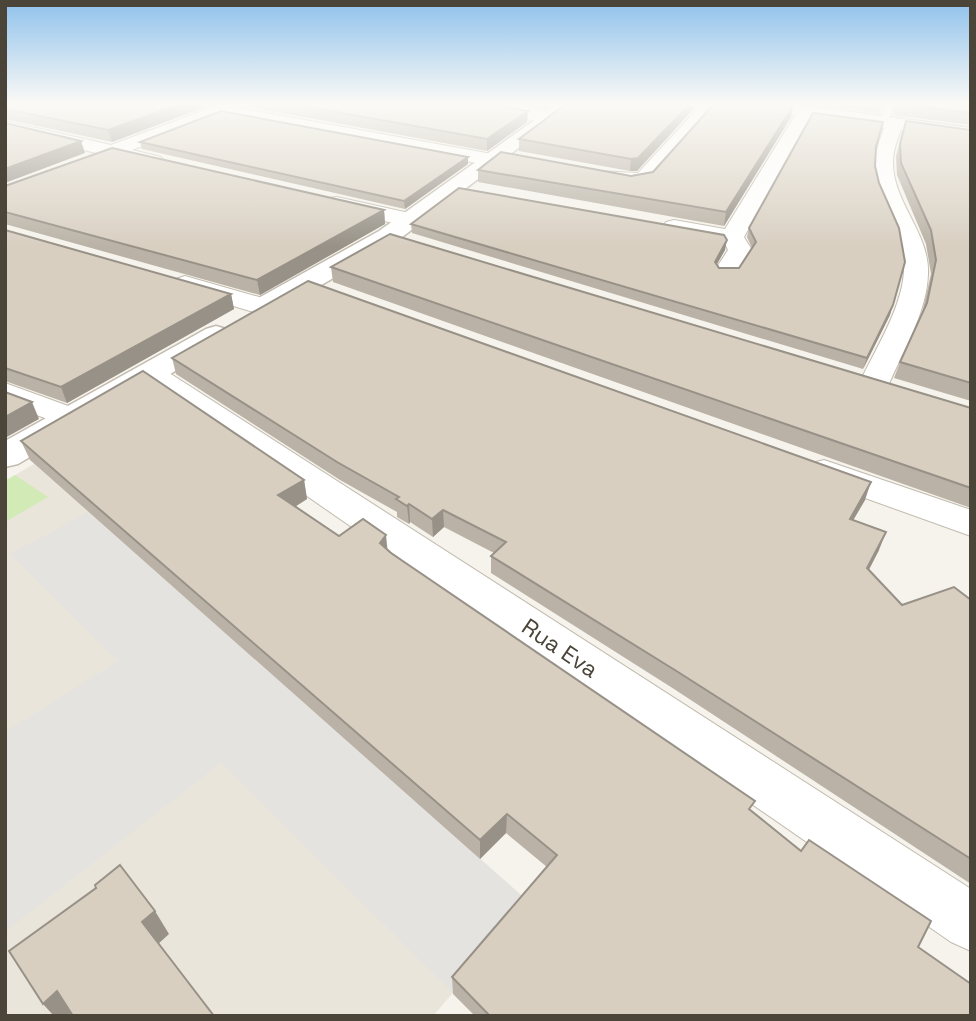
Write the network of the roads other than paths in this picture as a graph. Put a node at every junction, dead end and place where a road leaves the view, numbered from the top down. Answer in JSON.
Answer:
{"nodes":[{"id":1,"x":110,"y":152,"type":"edge"},
{"id":2,"x":115,"y":152,"type":"edge"},
{"id":3,"x":466,"y":152,"type":"edge"},
{"id":4,"x":513,"y":152,"type":"edge"},
{"id":5,"x":669,"y":152,"type":"edge"},
{"id":6,"x":782,"y":152,"type":"edge"},
{"id":7,"x":884,"y":152,"type":"edge"},
{"id":8,"x":505,"y":159,"type":"junction"},
{"id":9,"x":85,"y":162,"type":"edge"},
{"id":10,"x":171,"y":165,"type":"edge"},
{"id":11,"x":577,"y":170,"type":"edge"},
{"id":12,"x":455,"y":187,"type":"junction"},
{"id":13,"x":481,"y":192,"type":"edge"},
{"id":14,"x":317,"y":198,"type":"edge"},
{"id":15,"x":653,"y":223,"type":"edge"},
{"id":16,"x":404,"y":233,"type":"junction"},
{"id":17,"x":732,"y":237,"type":"junction"},
{"id":18,"x":727,"y":270,"type":"edge"},
{"id":19,"x":160,"y":276,"type":"edge"},
{"id":20,"x":306,"y":283,"type":"junction"},
{"id":21,"x":345,"y":297,"type":"edge"},
{"id":22,"x":264,"y":307,"type":"junction"},
{"id":23,"x":149,"y":373,"type":"junction"},
{"id":24,"x":872,"y":386,"type":"edge"},
{"id":25,"x":5,"y":392,"type":"edge"},
{"id":26,"x":71,"y":418,"type":"junction"},
{"id":27,"x":5,"y":456,"type":"edge"},
{"id":28,"x":801,"y":463,"type":"edge"},
{"id":29,"x":971,"y":524,"type":"edge"},
{"id":30,"x":971,"y":922,"type":"edge"}],
"edges":[{"from":1,"to":9,"type":"street"},
{"from":2,"to":10,"type":"street"},
{"from":3,"to":8,"type":"street"},
{"from":4,"to":8,"type":"street"},
{"from":5,"to":11,"type":"street"},
{"from":6,"to":17,"type":"street"},
{"from":7,"to":24,"type":"street"},
{"from":8,"to":12,"type":"street"},
{"from":12,"to":13,"type":"street"},
{"from":12,"to":16,"type":"street"},
{"from":14,"to":16,"type":"street"},
{"from":15,"to":17,"type":"street"},
{"from":16,"to":20,"type":"street"},
{"from":17,"to":18,"type":"street"},
{"from":19,"to":22,"type":"street"},
{"from":20,"to":21,"type":"street"},
{"from":20,"to":22,"type":"street"},
{"from":22,"to":23,"type":"street"},
{"from":23,"to":26,"type":"street"},
{"from":23,"to":30,"type":"street","name":"Rua Eva"},
{"from":25,"to":26,"type":"street"},
{"from":26,"to":27,"type":"street"},
{"from":28,"to":29,"type":"street"}]}
